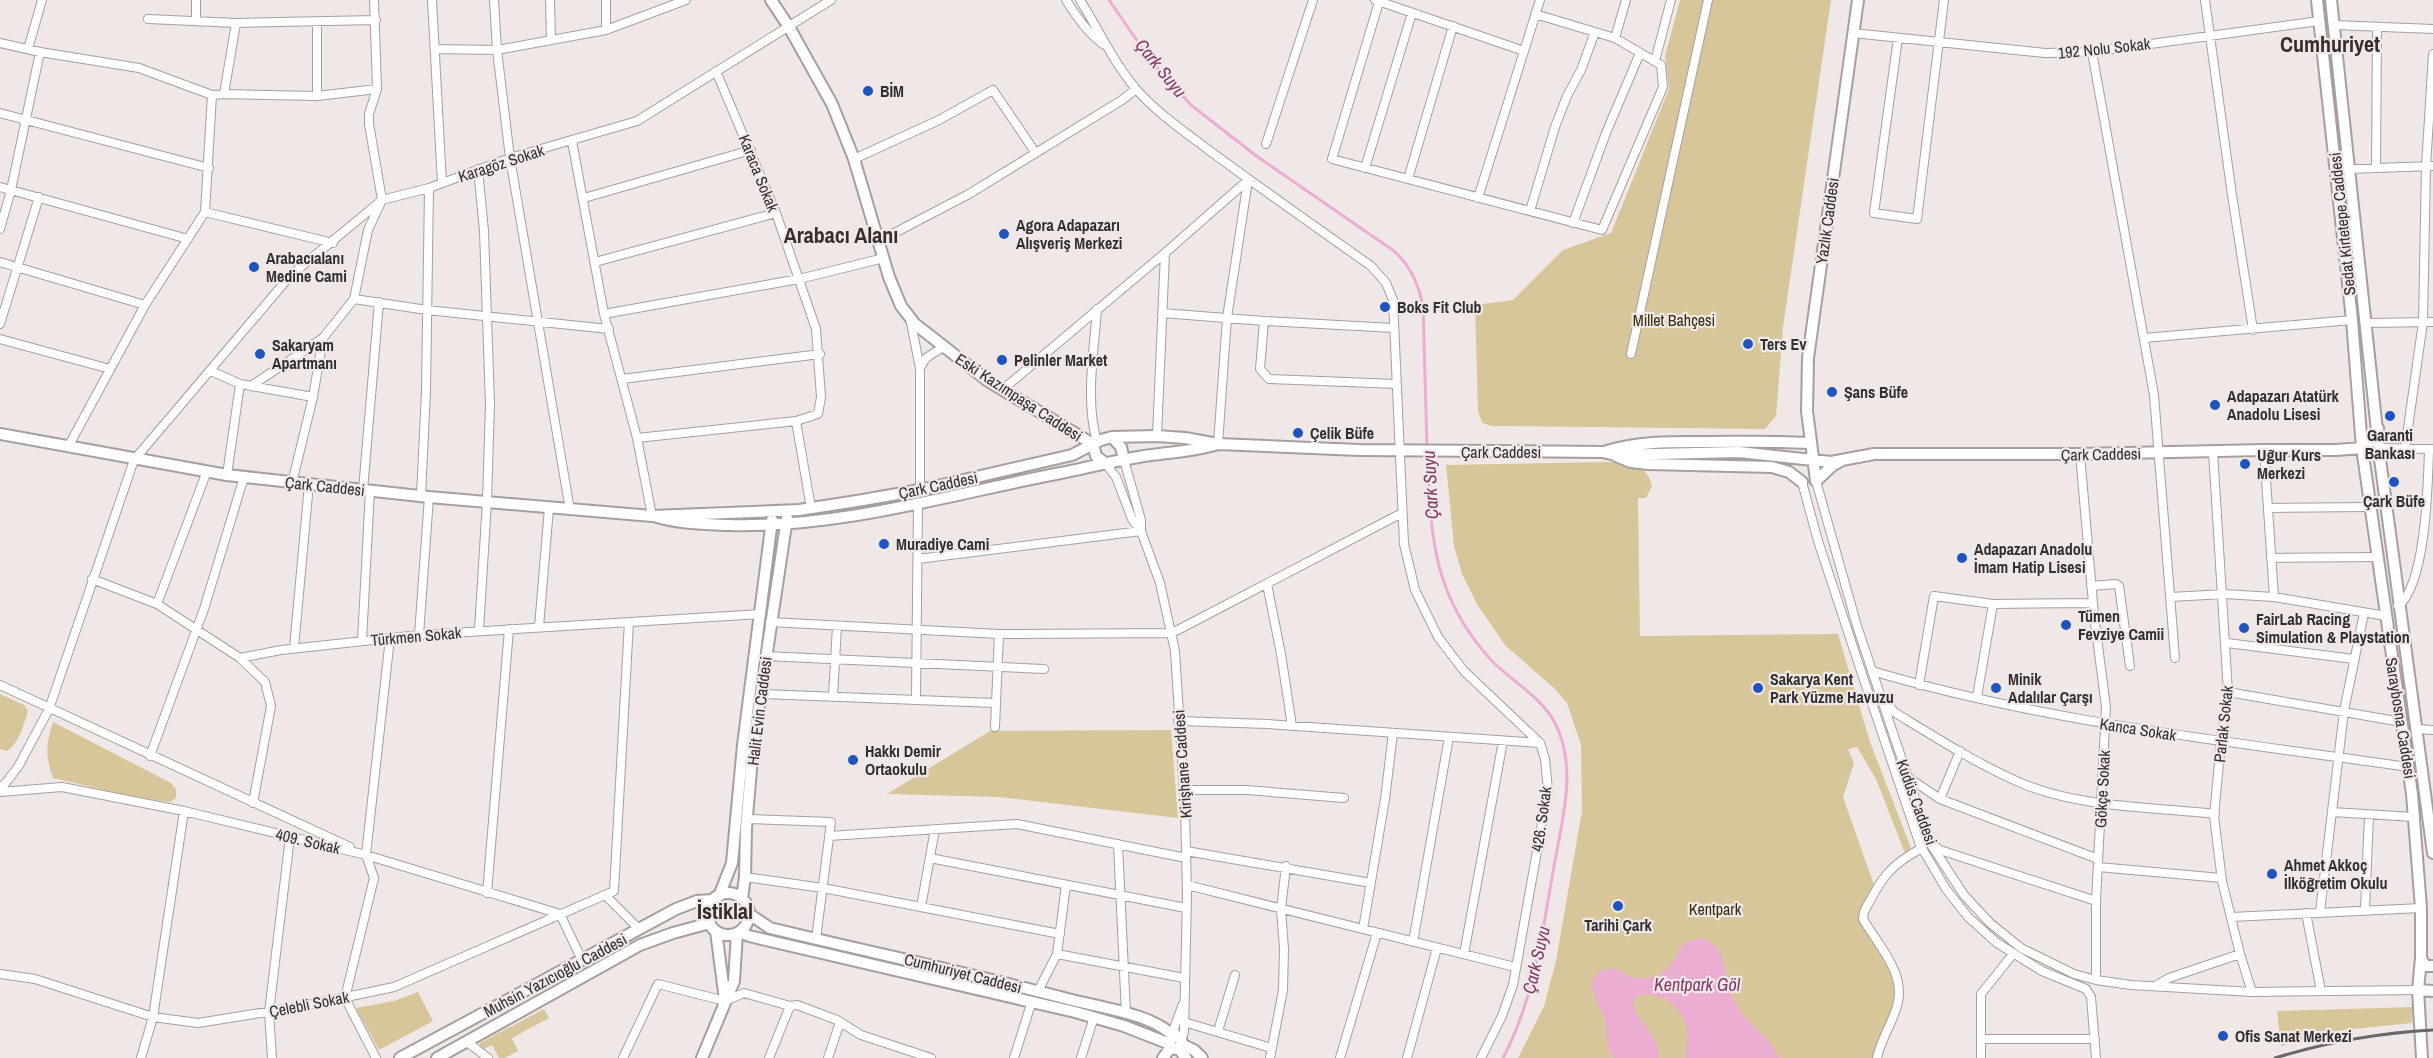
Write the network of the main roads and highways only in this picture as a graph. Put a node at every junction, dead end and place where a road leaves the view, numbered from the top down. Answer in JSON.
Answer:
{"nodes":[{"id":1,"x":771,"y":0,"type":"edge"},
{"id":2,"x":1858,"y":0,"type":"edge"},
{"id":3,"x":2317,"y":0,"type":"edge"},
{"id":4,"x":2331,"y":0,"type":"edge"},
{"id":5,"x":2378,"y":428,"type":"junction"},
{"id":6,"x":0,"y":434,"type":"edge"},
{"id":7,"x":1112,"y":437,"type":"junction"},
{"id":8,"x":1809,"y":442,"type":"junction"},
{"id":9,"x":1095,"y":443,"type":"junction"},
{"id":10,"x":1218,"y":444,"type":"junction"},
{"id":11,"x":2362,"y":448,"type":"junction"},
{"id":12,"x":1609,"y":453,"type":"junction"},
{"id":13,"x":2379,"y":454,"type":"joint"},
{"id":14,"x":1124,"y":460,"type":"junction"},
{"id":15,"x":1808,"y":460,"type":"junction"},
{"id":16,"x":1841,"y":461,"type":"junction"},
{"id":17,"x":1106,"y":464,"type":"junction"},
{"id":18,"x":787,"y":510,"type":"junction"},
{"id":19,"x":773,"y":511,"type":"junction"},
{"id":20,"x":652,"y":516,"type":"junction"},
{"id":21,"x":771,"y":525,"type":"junction"},
{"id":22,"x":786,"y":525,"type":"junction"},
{"id":23,"x":768,"y":616,"type":"junction"},
{"id":24,"x":2429,"y":781,"type":"edge"},
{"id":25,"x":2432,"y":825,"type":"edge"},
{"id":26,"x":2433,"y":853,"type":"edge"},
{"id":27,"x":716,"y":898,"type":"junction"},
{"id":28,"x":742,"y":898,"type":"junction"},
{"id":29,"x":749,"y":914,"type":"junction"},
{"id":30,"x":713,"y":927,"type":"junction"},
{"id":31,"x":738,"y":932,"type":"junction"},
{"id":32,"x":2421,"y":958,"type":"junction"},
{"id":33,"x":2433,"y":966,"type":"edge"},
{"id":34,"x":2418,"y":990,"type":"junction"},
{"id":35,"x":2433,"y":991,"type":"edge"},
{"id":36,"x":725,"y":1000,"type":"junction"},
{"id":37,"x":1176,"y":1045,"type":"edge"},
{"id":38,"x":400,"y":1058,"type":"edge"},
{"id":39,"x":437,"y":1058,"type":"edge"},
{"id":40,"x":702,"y":1058,"type":"edge"},
{"id":41,"x":1163,"y":1058,"type":"edge"},
{"id":42,"x":1186,"y":1058,"type":"edge"},
{"id":43,"x":1202,"y":1058,"type":"edge"},
{"id":44,"x":2421,"y":1058,"type":"edge"}],
"edges":[{"from":1,"to":9,"type":"main road","name":"Eski Kazımpaşa Caddesi"},
{"from":2,"to":8,"type":"main road","name":"Yazlık Caddesi"},
{"from":3,"to":11,"type":"main road","name":"Sedat Kirtetepe Caddesi"},
{"from":4,"to":5,"type":"main road","name":"Sedat Kirtetepe Caddesi"},
{"from":5,"to":11,"type":"main road"},
{"from":5,"to":13,"type":"main road","name":"Sedat Kirtetepe Caddesi"},
{"from":6,"to":20,"type":"main road","name":"Çark Caddesi"},
{"from":7,"to":9,"type":"main road","name":"Çark Caddesi"},
{"from":7,"to":10,"type":"main road","name":"Çark Caddesi"},
{"from":7,"to":14,"type":"main road"},
{"from":8,"to":12,"type":"main road","name":"Çark Caddesi"},
{"from":8,"to":15,"type":"main road"},
{"from":9,"to":17,"type":"main road"},
{"from":9,"to":18,"type":"main road","name":"Çark Caddesi"},
{"from":10,"to":12,"type":"main road","name":"Çark Caddesi"},
{"from":10,"to":14,"type":"main road","name":"Çark Caddesi"},
{"from":11,"to":16,"type":"main road","name":"Çark Caddesi"},
{"from":11,"to":32,"type":"main road","name":"Saraybosna Caddesi"},
{"from":12,"to":15,"type":"main road","name":"Çark Caddesi"},
{"from":12,"to":15,"type":"main road"},
{"from":13,"to":24,"type":"main road","name":"Saraybosna Caddesi"},
{"from":14,"to":17,"type":"main road","name":"Çark Caddesi"},
{"from":15,"to":16,"type":"main road","name":"Çark Caddesi"},
{"from":15,"to":16,"type":"main road"},
{"from":17,"to":22,"type":"main road","name":"Çark Caddesi"},
{"from":18,"to":19,"type":"main road","name":"Çark Caddesi"},
{"from":18,"to":22,"type":"main road","name":"Halit Evin Caddesi"},
{"from":19,"to":20,"type":"main road","name":"Çark Caddesi"},
{"from":19,"to":21,"type":"main road","name":"Halit Evin Caddesi"},
{"from":20,"to":21,"type":"main road","name":"Çark Caddesi"},
{"from":21,"to":22,"type":"main road","name":"Çark Caddesi"},
{"from":21,"to":23,"type":"main road","name":"Halit Evin Caddesi"},
{"from":22,"to":23,"type":"main road","name":"Halit Evin Caddesi"},
{"from":23,"to":27,"type":"main road","name":"Halit Evin Caddesi"},
{"from":23,"to":28,"type":"main road","name":"Halit Evin Caddesi"},
{"from":24,"to":25,"type":"main road","name":"Saraybosna Caddesi"},
{"from":25,"to":26,"type":"main road","name":"Saraybosna Caddesi"},
{"from":27,"to":28,"type":"main road"},
{"from":27,"to":30,"type":"main road"},
{"from":27,"to":38,"type":"main road","name":"Muhsin Yazıcıoğlu Caddesi"},
{"from":28,"to":29,"type":"main road"},
{"from":29,"to":31,"type":"main road"},
{"from":29,"to":37,"type":"main road","name":"Cumhuriyet Caddesi"},
{"from":30,"to":31,"type":"main road"},
{"from":30,"to":36,"type":"main road"},
{"from":30,"to":39,"type":"main road","name":"Muhsin Yazıcıoğlu Caddesi"},
{"from":31,"to":36,"type":"main road"},
{"from":31,"to":37,"type":"main road","name":"Cumhuriyet Caddesi"},
{"from":32,"to":33,"type":"main road"},
{"from":32,"to":34,"type":"main road","name":"Saraybosna Caddesi"},
{"from":34,"to":35,"type":"main road"},
{"from":34,"to":44,"type":"main road","name":"Saraybosna Caddesi"},
{"from":36,"to":40,"type":"main road"},
{"from":37,"to":41,"type":"main road","name":"Kirişhane Caddesi"},
{"from":37,"to":42,"type":"main road"},
{"from":37,"to":43,"type":"main road"}]}
